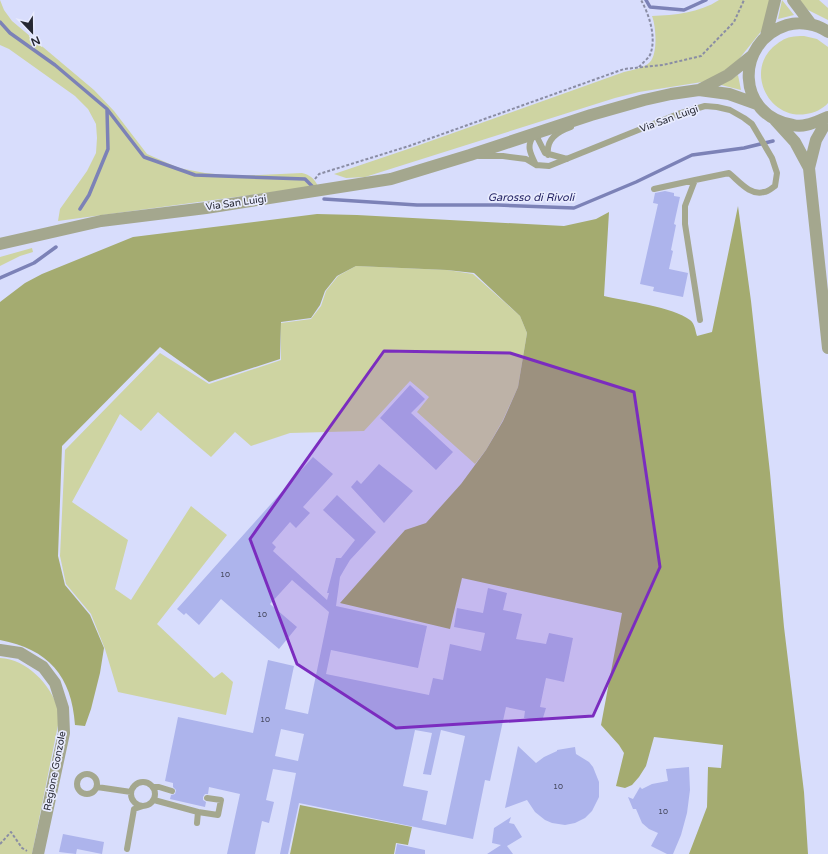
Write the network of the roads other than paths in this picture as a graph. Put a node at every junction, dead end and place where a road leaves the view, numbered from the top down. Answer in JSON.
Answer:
{"nodes":[{"id":1,"x":775,"y":0,"type":"edge"},
{"id":2,"x":793,"y":0,"type":"edge"},
{"id":3,"x":811,"y":24,"type":"junction"},
{"id":4,"x":828,"y":32,"type":"edge"},
{"id":5,"x":766,"y":36,"type":"junction"},
{"id":6,"x":753,"y":55,"type":"junction"},
{"id":7,"x":699,"y":90,"type":"junction"},
{"id":8,"x":644,"y":100,"type":"junction"},
{"id":9,"x":757,"y":104,"type":"junction"},
{"id":10,"x":828,"y":118,"type":"edge"},
{"id":11,"x":774,"y":119,"type":"junction"},
{"id":12,"x":535,"y":133,"type":"junction"},
{"id":13,"x":470,"y":155,"type":"junction"},
{"id":14,"x":548,"y":155,"type":"junction"},
{"id":15,"x":568,"y":159,"type":"junction"},
{"id":16,"x":536,"y":165,"type":"junction"},
{"id":17,"x":808,"y":168,"type":"junction"},
{"id":18,"x":695,"y":180,"type":"junction"},
{"id":19,"x":654,"y":189,"type":"dead end"},
{"id":20,"x":0,"y":244,"type":"edge"},
{"id":21,"x":700,"y":320,"type":"dead end"},
{"id":22,"x":828,"y":348,"type":"edge"},
{"id":23,"x":0,"y":650,"type":"edge"},
{"id":24,"x":97,"y":786,"type":"dead end"},
{"id":25,"x":153,"y":787,"type":"junction"},
{"id":26,"x":172,"y":791,"type":"dead end"},
{"id":27,"x":131,"y":792,"type":"junction"},
{"id":28,"x":207,"y":798,"type":"dead end"},
{"id":29,"x":154,"y":800,"type":"junction"},
{"id":30,"x":143,"y":806,"type":"junction"},
{"id":31,"x":198,"y":812,"type":"junction"},
{"id":32,"x":197,"y":823,"type":"dead end"},
{"id":33,"x":127,"y":850,"type":"dead end"},
{"id":34,"x":35,"y":853,"type":"edge"}],
"edges":[{"from":1,"to":5,"type":"street"},
{"from":2,"to":3,"type":"street"},
{"from":3,"to":4,"type":"street"},
{"from":3,"to":5,"type":"street"},
{"from":5,"to":6,"type":"street"},
{"from":6,"to":7,"type":"street","name":"Via San Luigi"},
{"from":6,"to":9,"type":"street"},
{"from":7,"to":8,"type":"street","name":"Via San Luigi"},
{"from":7,"to":9,"type":"street","name":"Via San Luigi"},
{"from":8,"to":12,"type":"street","name":"Via San Luigi"},
{"from":8,"to":14,"type":"lane","name":"Via San Luigi"},
{"from":9,"to":11,"type":"street"},
{"from":10,"to":11,"type":"street"},
{"from":10,"to":17,"type":"street"},
{"from":11,"to":17,"type":"street"},
{"from":12,"to":13,"type":"street","name":"Via San Luigi"},
{"from":12,"to":14,"type":"lane"},
{"from":12,"to":16,"type":"lane"},
{"from":13,"to":16,"type":"lane","name":"Via San Luigi"},
{"from":13,"to":20,"type":"street","name":"Via San Luigi"},
{"from":14,"to":15,"type":"lane"},
{"from":15,"to":16,"type":"lane","name":"Via San Luigi"},
{"from":15,"to":18,"type":"lane","name":"Via San Luigi"},
{"from":17,"to":22,"type":"street"},
{"from":18,"to":19,"type":"lane"},
{"from":18,"to":21,"type":"lane"},
{"from":23,"to":34,"type":"street","name":"Regione Gonzole"},
{"from":24,"to":27,"type":"lane"},
{"from":25,"to":26,"type":"lane"},
{"from":25,"to":27,"type":"lane"},
{"from":25,"to":29,"type":"lane"},
{"from":27,"to":30,"type":"lane"},
{"from":28,"to":31,"type":"lane"},
{"from":29,"to":30,"type":"lane"},
{"from":29,"to":31,"type":"lane"},
{"from":30,"to":33,"type":"lane"},
{"from":31,"to":32,"type":"lane"}]}
